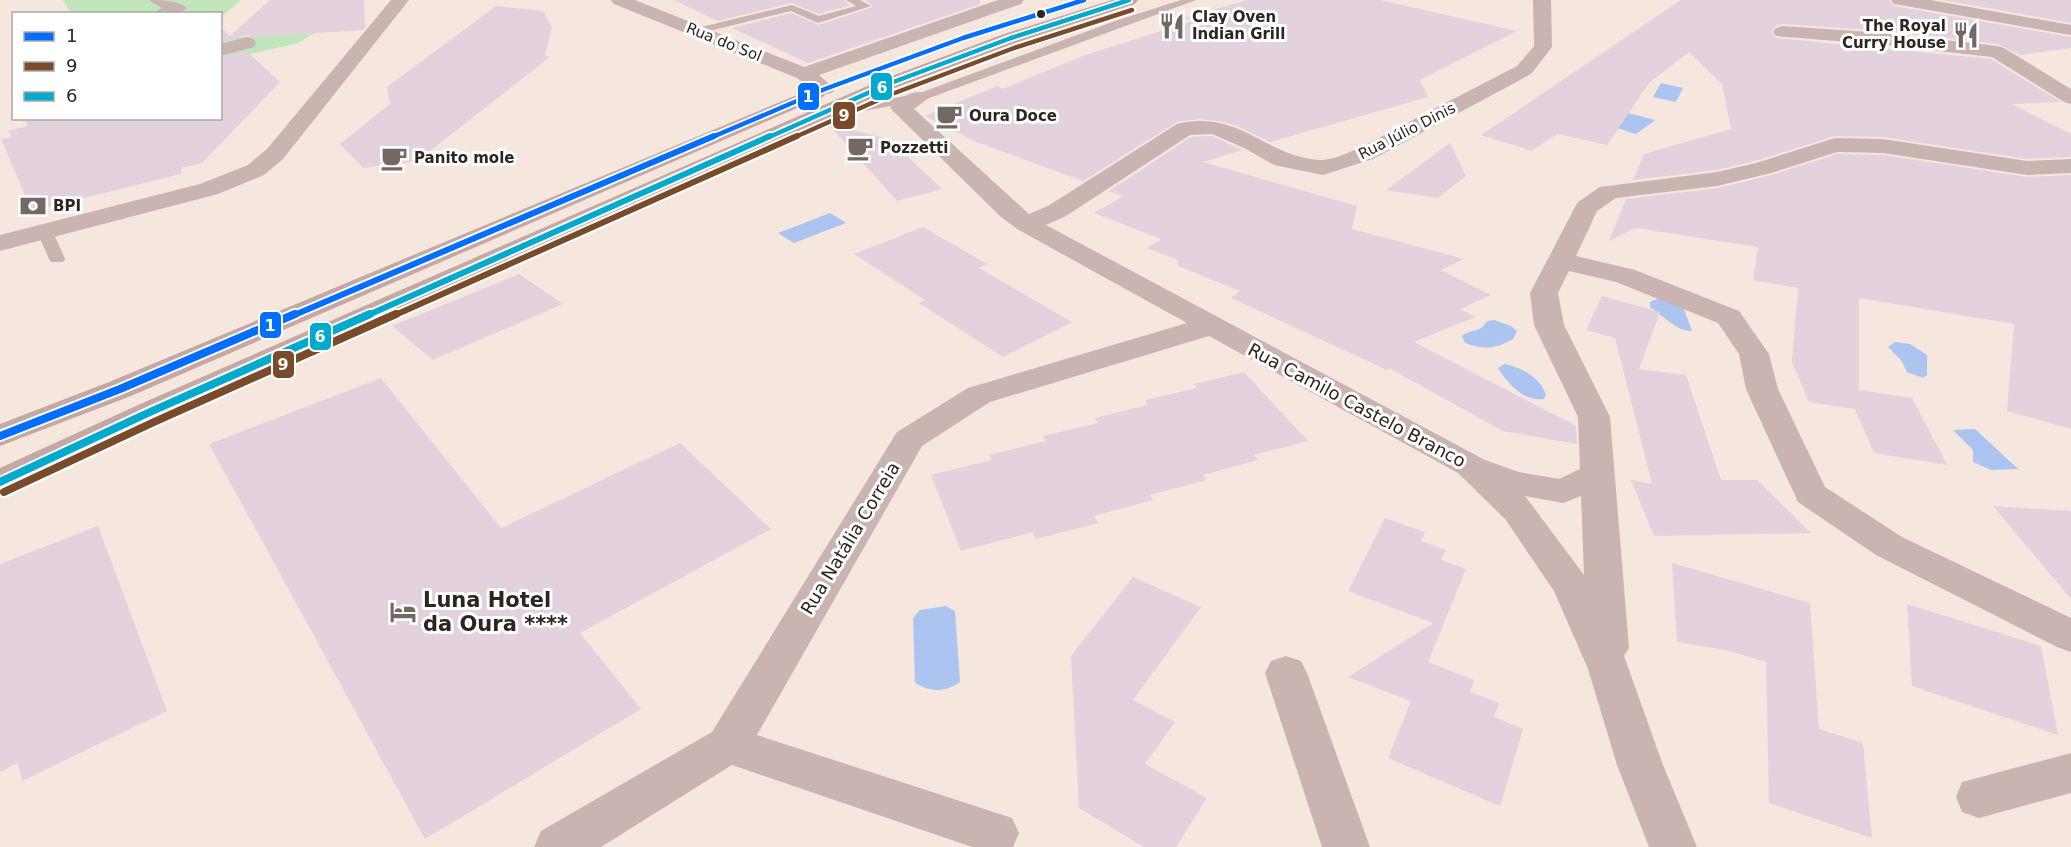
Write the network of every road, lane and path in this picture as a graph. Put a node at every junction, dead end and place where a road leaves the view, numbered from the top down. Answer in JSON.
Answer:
{"nodes":[{"id":1,"x":158,"y":0,"type":"edge"},
{"id":2,"x":400,"y":0,"type":"edge"},
{"id":3,"x":620,"y":0,"type":"edge"},
{"id":4,"x":851,"y":0,"type":"edge"},
{"id":5,"x":1015,"y":0,"type":"edge"},
{"id":6,"x":1084,"y":0,"type":"edge"},
{"id":7,"x":1129,"y":0,"type":"edge"},
{"id":8,"x":1191,"y":0,"type":"edge"},
{"id":9,"x":1542,"y":0,"type":"edge"},
{"id":10,"x":1900,"y":0,"type":"edge"},
{"id":11,"x":199,"y":2,"type":"dead end"},
{"id":12,"x":178,"y":8,"type":"junction"},
{"id":13,"x":165,"y":12,"type":"edge"},
{"id":14,"x":2071,"y":30,"type":"edge"},
{"id":15,"x":697,"y":31,"type":"junction"},
{"id":16,"x":1782,"y":32,"type":"dead end"},
{"id":17,"x":247,"y":43,"type":"dead end"},
{"id":18,"x":222,"y":49,"type":"edge"},
{"id":19,"x":804,"y":74,"type":"junction"},
{"id":20,"x":825,"y":89,"type":"junction"},
{"id":21,"x":921,"y":97,"type":"junction"},
{"id":22,"x":2071,"y":98,"type":"edge"},
{"id":23,"x":820,"y":115,"type":"junction"},
{"id":24,"x":2071,"y":166,"type":"edge"},
{"id":25,"x":1026,"y":224,"type":"junction"},
{"id":26,"x":45,"y":232,"type":"junction"},
{"id":27,"x":0,"y":243,"type":"edge"},
{"id":28,"x":57,"y":259,"type":"dead end"},
{"id":29,"x":1560,"y":261,"type":"junction"},
{"id":30,"x":1210,"y":326,"type":"junction"},
{"id":31,"x":0,"y":436,"type":"edge"},
{"id":32,"x":1470,"y":465,"type":"junction"},
{"id":33,"x":1598,"y":474,"type":"junction"},
{"id":34,"x":0,"y":482,"type":"edge"},
{"id":35,"x":2071,"y":636,"type":"edge"},
{"id":36,"x":1609,"y":669,"type":"junction"},
{"id":37,"x":1286,"y":673,"type":"dead end"},
{"id":38,"x":728,"y":745,"type":"junction"},
{"id":39,"x":2071,"y":773,"type":"edge"},
{"id":40,"x":1979,"y":797,"type":"dead end"},
{"id":41,"x":995,"y":834,"type":"dead end"},
{"id":42,"x":558,"y":847,"type":"edge"},
{"id":43,"x":1346,"y":847,"type":"edge"},
{"id":44,"x":1673,"y":847,"type":"edge"}],
"edges":[{"from":1,"to":12,"type":"street"},
{"from":2,"to":26,"type":"street"},
{"from":3,"to":15,"type":"street","name":"Rua do Sol"},
{"from":4,"to":15,"type":"lane"},
{"from":5,"to":19,"type":"street"},
{"from":6,"to":20,"type":"main road"},
{"from":7,"to":23,"type":"main road"},
{"from":8,"to":21,"type":"lane"},
{"from":9,"to":25,"type":"street","name":"Rua Júlio Dinis"},
{"from":10,"to":14,"type":"street"},
{"from":11,"to":12,"type":"street"},
{"from":12,"to":13,"type":"street"},
{"from":15,"to":19,"type":"street","name":"Rua do Sol"},
{"from":16,"to":22,"type":"street"},
{"from":17,"to":18,"type":"street"},
{"from":19,"to":20,"type":"street","name":"Rua do Sol"},
{"from":20,"to":31,"type":"main road"},
{"from":21,"to":23,"type":"lane"},
{"from":21,"to":25,"type":"street","name":"Rua Camilo Castelo Branco"},
{"from":23,"to":34,"type":"main road"},
{"from":24,"to":29,"type":"street"},
{"from":25,"to":30,"type":"street","name":"Rua Camilo Castelo Branco"},
{"from":26,"to":27,"type":"street"},
{"from":26,"to":28,"type":"lane"},
{"from":29,"to":33,"type":"street"},
{"from":29,"to":35,"type":"street"},
{"from":30,"to":32,"type":"street","name":"Rua Camilo Castelo Branco"},
{"from":30,"to":38,"type":"street","name":"Rua Natália Correia"},
{"from":32,"to":33,"type":"street"},
{"from":32,"to":36,"type":"street","name":"Rua Camilo Castelo Branco"},
{"from":33,"to":36,"type":"street"},
{"from":36,"to":44,"type":"street","name":"Rua Camilo Castelo Branco"},
{"from":37,"to":43,"type":"street"},
{"from":38,"to":41,"type":"street"},
{"from":38,"to":42,"type":"street","name":"Rua Natália Correia"},
{"from":39,"to":40,"type":"street"}]}
